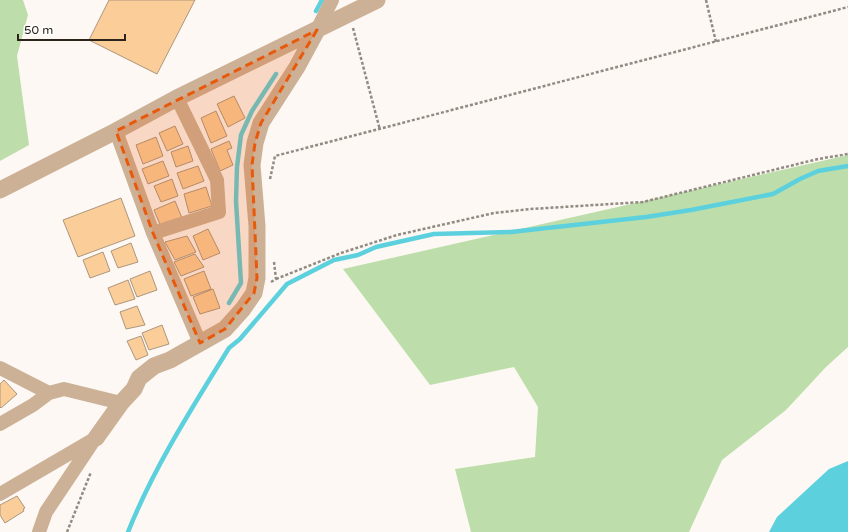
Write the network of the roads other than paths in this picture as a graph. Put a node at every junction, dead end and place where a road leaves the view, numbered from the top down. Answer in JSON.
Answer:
{"nodes":[{"id":1,"x":332,"y":0,"type":"edge"},
{"id":2,"x":377,"y":0,"type":"edge"},
{"id":3,"x":318,"y":30,"type":"junction"},
{"id":4,"x":177,"y":98,"type":"junction"},
{"id":5,"x":116,"y":131,"type":"junction"},
{"id":6,"x":0,"y":190,"type":"edge"},
{"id":7,"x":153,"y":233,"type":"junction"},
{"id":8,"x":200,"y":343,"type":"junction"},
{"id":9,"x":0,"y":368,"type":"edge"},
{"id":10,"x":49,"y":394,"type":"junction"},
{"id":11,"x":121,"y":403,"type":"junction"},
{"id":12,"x":0,"y":424,"type":"edge"},
{"id":13,"x":96,"y":438,"type":"junction"},
{"id":14,"x":0,"y":494,"type":"edge"},
{"id":15,"x":39,"y":532,"type":"edge"}],
"edges":[{"from":1,"to":3,"type":"street"},
{"from":2,"to":3,"type":"street"},
{"from":3,"to":4,"type":"street"},
{"from":3,"to":8,"type":"street"},
{"from":4,"to":5,"type":"street"},
{"from":4,"to":7,"type":"street"},
{"from":5,"to":6,"type":"street"},
{"from":5,"to":7,"type":"street"},
{"from":7,"to":8,"type":"street"},
{"from":8,"to":11,"type":"street"},
{"from":9,"to":10,"type":"street"},
{"from":10,"to":11,"type":"street"},
{"from":10,"to":12,"type":"street"},
{"from":11,"to":13,"type":"street"},
{"from":13,"to":14,"type":"street"},
{"from":13,"to":15,"type":"street"}]}
